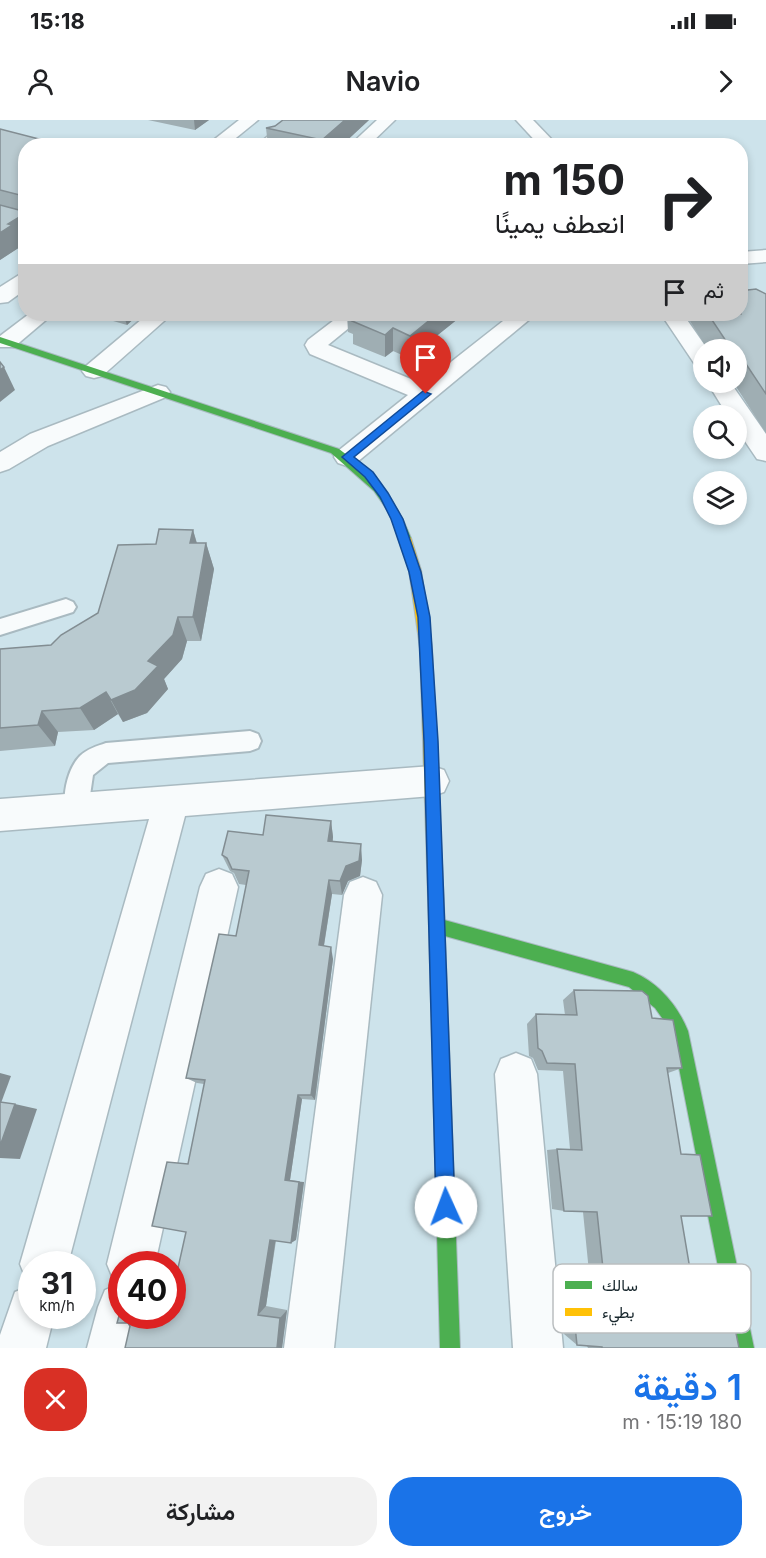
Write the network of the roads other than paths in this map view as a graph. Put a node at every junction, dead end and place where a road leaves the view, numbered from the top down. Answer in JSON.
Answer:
{"nodes":[{"id":1,"x":250,"y":120,"type":"edge"},
{"id":2,"x":299,"y":120,"type":"edge"},
{"id":3,"x":387,"y":120,"type":"edge"},
{"id":4,"x":524,"y":120,"type":"edge"},
{"id":5,"x":225,"y":138,"type":"edge"},
{"id":6,"x":275,"y":138,"type":"edge"},
{"id":7,"x":366,"y":138,"type":"edge"},
{"id":8,"x":542,"y":138,"type":"edge"},
{"id":9,"x":766,"y":256,"type":"edge"},
{"id":10,"x":748,"y":257,"type":"edge"},
{"id":11,"x":18,"y":285,"type":"edge"},
{"id":12,"x":0,"y":297,"type":"edge"},
{"id":13,"x":32,"y":321,"type":"edge"},
{"id":14,"x":153,"y":321,"type":"edge"},
{"id":15,"x":346,"y":321,"type":"edge"},
{"id":16,"x":516,"y":321,"type":"edge"},
{"id":17,"x":677,"y":321,"type":"edge"},
{"id":18,"x":3,"y":341,"type":"edge"},
{"id":19,"x":693,"y":345,"type":"edge"},
{"id":20,"x":94,"y":371,"type":"junction"},
{"id":21,"x":158,"y":392,"type":"junction"},
{"id":22,"x":725,"y":393,"type":"edge"},
{"id":23,"x":426,"y":394,"type":"junction"},
{"id":24,"x":766,"y":453,"type":"edge"},
{"id":25,"x":347,"y":457,"type":"junction"},
{"id":26,"x":0,"y":463,"type":"edge"},
{"id":27,"x":66,"y":607,"type":"dead end"},
{"id":28,"x":0,"y":627,"type":"edge"},
{"id":29,"x":249,"y":741,"type":"dead end"},
{"id":30,"x":432,"y":781,"type":"junction"},
{"id":31,"x":172,"y":801,"type":"junction"},
{"id":32,"x":76,"y":809,"type":"junction"},
{"id":33,"x":0,"y":816,"type":"edge"},
{"id":34,"x":219,"y":887,"type":"dead end"},
{"id":35,"x":363,"y":895,"type":"dead end"},
{"id":36,"x":436,"y":926,"type":"junction"},
{"id":37,"x":516,"y":1074,"type":"dead end"},
{"id":38,"x":48,"y":1251,"type":"edge"},
{"id":39,"x":134,"y":1251,"type":"edge"},
{"id":40,"x":727,"y":1264,"type":"edge"},
{"id":41,"x":26,"y":1329,"type":"edge"},
{"id":42,"x":117,"y":1329,"type":"edge"},
{"id":43,"x":741,"y":1333,"type":"edge"},
{"id":44,"x":21,"y":1348,"type":"edge"},
{"id":45,"x":112,"y":1348,"type":"edge"},
{"id":46,"x":309,"y":1348,"type":"edge"},
{"id":47,"x":450,"y":1348,"type":"edge"},
{"id":48,"x":538,"y":1348,"type":"edge"},
{"id":49,"x":744,"y":1348,"type":"edge"}],
"edges":[{"from":1,"to":5,"type":"street"},
{"from":2,"to":6,"type":"street"},
{"from":3,"to":7,"type":"street"},
{"from":4,"to":8,"type":"street"},
{"from":9,"to":10,"type":"street"},
{"from":11,"to":12,"type":"street"},
{"from":13,"to":18,"type":"street"},
{"from":14,"to":20,"type":"street"},
{"from":15,"to":23,"type":"street"},
{"from":16,"to":23,"type":"street"},
{"from":17,"to":19,"type":"street"},
{"from":18,"to":20,"type":"street"},
{"from":20,"to":21,"type":"street"},
{"from":21,"to":25,"type":"street"},
{"from":21,"to":26,"type":"street"},
{"from":22,"to":24,"type":"street"},
{"from":23,"to":25,"type":"street"},
{"from":25,"to":30,"type":"street"},
{"from":27,"to":28,"type":"lane"},
{"from":29,"to":32,"type":"lane"},
{"from":30,"to":31,"type":"street"},
{"from":30,"to":36,"type":"street"},
{"from":31,"to":32,"type":"street"},
{"from":31,"to":38,"type":"street"},
{"from":32,"to":33,"type":"street"},
{"from":34,"to":39,"type":"street"},
{"from":35,"to":46,"type":"street"},
{"from":36,"to":40,"type":"street"},
{"from":36,"to":47,"type":"street"},
{"from":37,"to":48,"type":"street"},
{"from":41,"to":44,"type":"street"},
{"from":42,"to":45,"type":"street"},
{"from":43,"to":49,"type":"street"}]}
